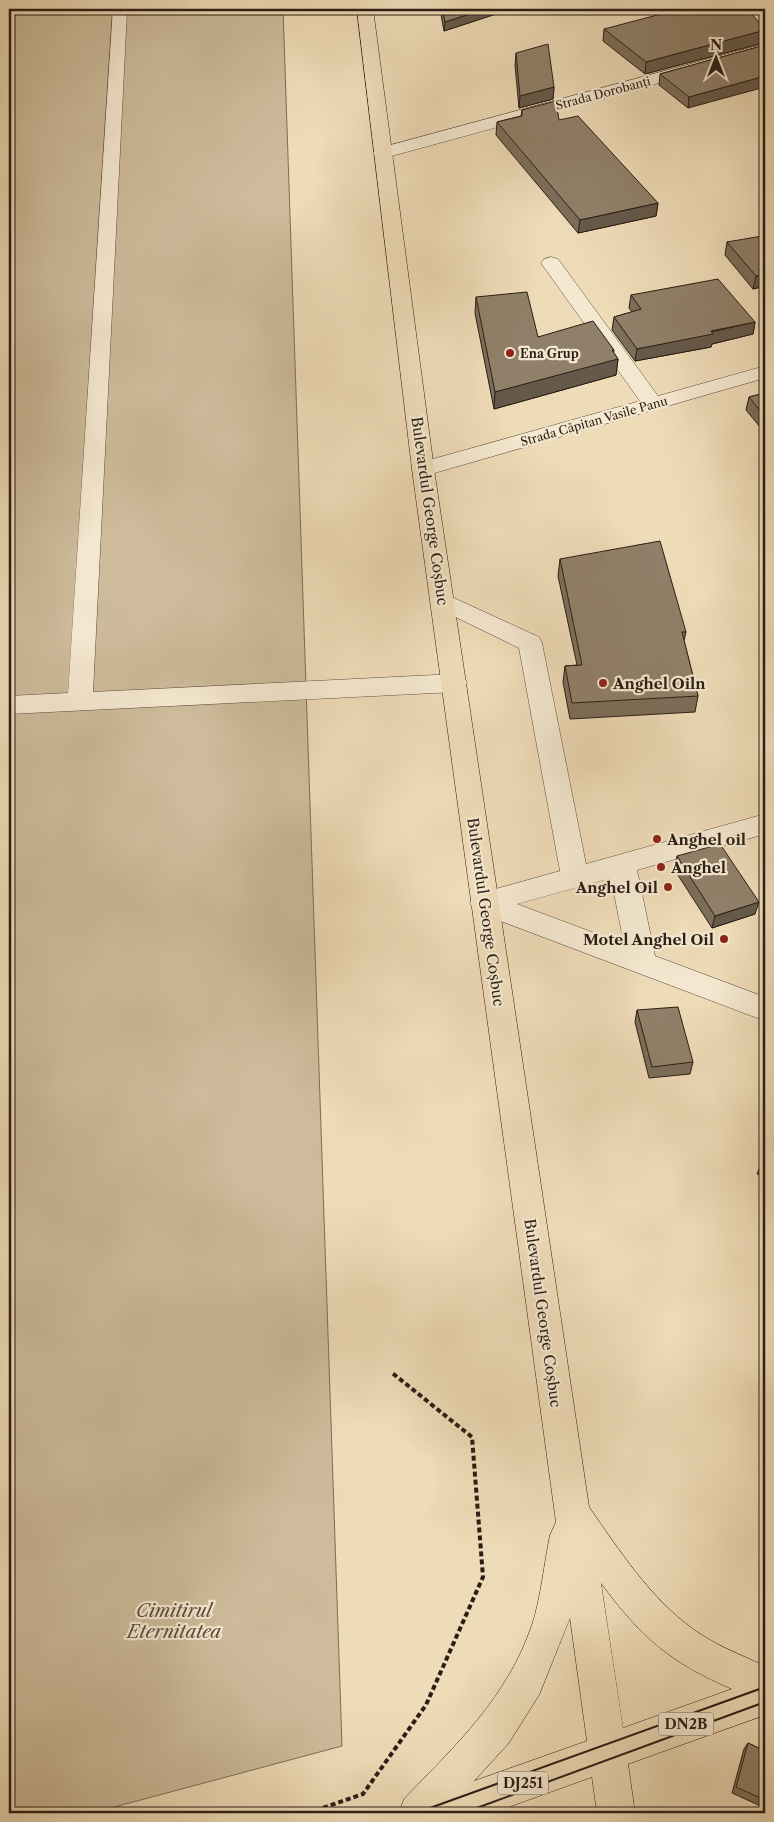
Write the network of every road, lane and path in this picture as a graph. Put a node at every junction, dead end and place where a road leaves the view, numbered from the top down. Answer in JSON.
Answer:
{"nodes":[{"id":1,"x":365,"y":9,"type":"edge"},
{"id":2,"x":119,"y":11,"type":"dead end"},
{"id":3,"x":765,"y":49,"type":"edge"},
{"id":4,"x":382,"y":154,"type":"junction"},
{"id":5,"x":551,"y":263,"type":"dead end"},
{"id":6,"x":765,"y":372,"type":"edge"},
{"id":7,"x":654,"y":405,"type":"junction"},
{"id":8,"x":422,"y":469,"type":"junction"},
{"id":9,"x":443,"y":602,"type":"junction"},
{"id":10,"x":455,"y":683,"type":"junction"},
{"id":11,"x":80,"y":702,"type":"junction"},
{"id":12,"x":9,"y":705,"type":"edge"},
{"id":13,"x":765,"y":824,"type":"edge"},
{"id":14,"x":622,"y":864,"type":"junction"},
{"id":15,"x":575,"y":878,"type":"junction"},
{"id":16,"x":484,"y":903,"type":"junction"},
{"id":17,"x":642,"y":962,"type":"junction"},
{"id":18,"x":765,"y":1009,"type":"edge"},
{"id":19,"x":391,"y":1372,"type":"dead end"},
{"id":20,"x":572,"y":1514,"type":"junction"},
{"id":21,"x":765,"y":1685,"type":"edge"},
{"id":22,"x":765,"y":1696,"type":"edge"},
{"id":23,"x":607,"y":1752,"type":"junction"},
{"id":24,"x":308,"y":1813,"type":"edge"},
{"id":25,"x":418,"y":1813,"type":"edge"},
{"id":26,"x":439,"y":1813,"type":"edge"},
{"id":27,"x":616,"y":1813,"type":"edge"}],
"edges":[{"from":1,"to":4,"type":"main road","name":"Bulevardul George Coșbuc"},
{"from":2,"to":11,"type":"street"},
{"from":3,"to":4,"type":"street","name":"Strada Dorobanți"},
{"from":4,"to":8,"type":"main road","name":"Bulevardul George Coșbuc"},
{"from":5,"to":7,"type":"street"},
{"from":6,"to":7,"type":"street","name":"Strada Căpitan Vasile Panu"},
{"from":7,"to":8,"type":"street","name":"Strada Căpitan Vasile Panu"},
{"from":8,"to":9,"type":"main road","name":"Bulevardul George Coșbuc"},
{"from":9,"to":10,"type":"main road","name":"Bulevardul George Coșbuc"},
{"from":9,"to":15,"type":"street"},
{"from":10,"to":11,"type":"street"},
{"from":10,"to":16,"type":"main road","name":"Bulevardul George Coșbuc"},
{"from":11,"to":12,"type":"street"},
{"from":13,"to":14,"type":"street"},
{"from":14,"to":15,"type":"street"},
{"from":14,"to":17,"type":"street"},
{"from":15,"to":16,"type":"street"},
{"from":16,"to":17,"type":"street"},
{"from":16,"to":20,"type":"main road","name":"Bulevardul George Coșbuc"},
{"from":17,"to":18,"type":"street"},
{"from":19,"to":24,"type":"path"},
{"from":20,"to":21,"type":"main road"},
{"from":20,"to":23,"type":"main road","name":"Bulevardul George Coșbuc"},
{"from":20,"to":25,"type":"main road"},
{"from":22,"to":23,"type":"main road","number":"DN2B"},
{"from":23,"to":26,"type":"main road","number":"DJ251"},
{"from":23,"to":27,"type":"main road","name":"Bulevardul George Coșbuc"}]}
